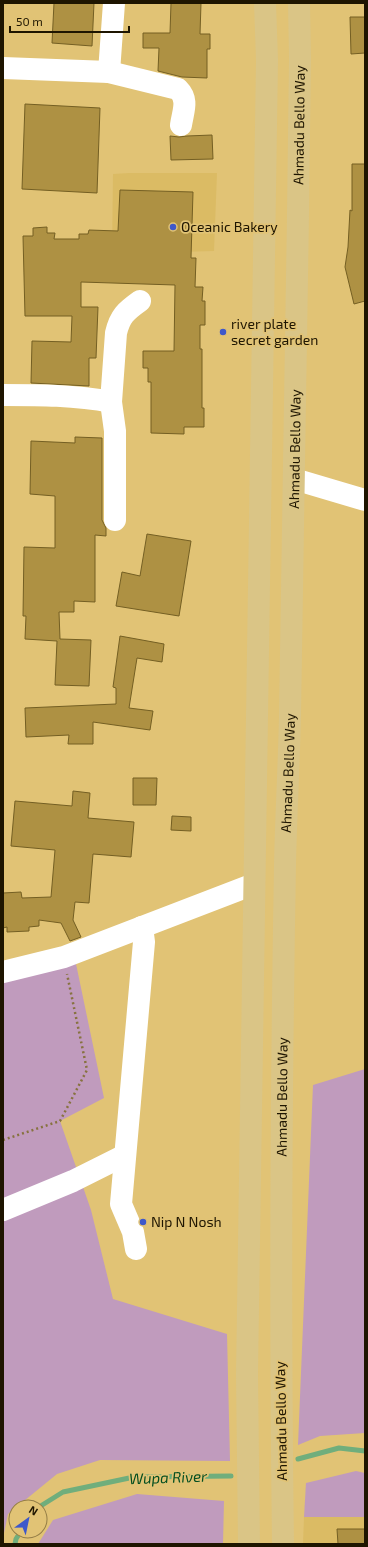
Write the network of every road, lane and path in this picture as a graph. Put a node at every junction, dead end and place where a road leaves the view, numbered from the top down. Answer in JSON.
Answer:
{"nodes":[{"id":1,"x":114,"y":3,"type":"edge"},
{"id":2,"x":264,"y":3,"type":"edge"},
{"id":3,"x":299,"y":3,"type":"edge"},
{"id":4,"x":3,"y":68,"type":"edge"},
{"id":5,"x":109,"y":72,"type":"junction"},
{"id":6,"x":181,"y":125,"type":"dead end"},
{"id":7,"x":140,"y":301,"type":"dead end"},
{"id":8,"x":3,"y":395,"type":"edge"},
{"id":9,"x":110,"y":402,"type":"junction"},
{"id":10,"x":294,"y":479,"type":"junction"},
{"id":11,"x":365,"y":500,"type":"edge"},
{"id":12,"x":115,"y":520,"type":"dead end"},
{"id":13,"x":254,"y":884,"type":"junction"},
{"id":14,"x":142,"y":927,"type":"junction"},
{"id":15,"x":64,"y":957,"type":"junction"},
{"id":16,"x":3,"y":972,"type":"edge"},
{"id":17,"x":3,"y":1140,"type":"edge"},
{"id":18,"x":125,"y":1155,"type":"junction"},
{"id":19,"x":3,"y":1210,"type":"edge"},
{"id":20,"x":136,"y":1249,"type":"dead end"},
{"id":21,"x":249,"y":1544,"type":"edge"},
{"id":22,"x":283,"y":1544,"type":"edge"}],
"edges":[{"from":1,"to":5,"type":"lane"},
{"from":2,"to":13,"type":"main road"},
{"from":3,"to":10,"type":"main road","name":"Ahmadu Bello Way"},
{"from":4,"to":5,"type":"lane"},
{"from":5,"to":6,"type":"lane"},
{"from":7,"to":9,"type":"lane"},
{"from":8,"to":9,"type":"lane"},
{"from":9,"to":12,"type":"lane"},
{"from":10,"to":11,"type":"lane"},
{"from":10,"to":22,"type":"main road","name":"Ahmadu Bello Way"},
{"from":13,"to":14,"type":"lane"},
{"from":13,"to":21,"type":"main road"},
{"from":14,"to":15,"type":"lane"},
{"from":14,"to":18,"type":"lane"},
{"from":15,"to":16,"type":"lane"},
{"from":15,"to":17,"type":"path"},
{"from":18,"to":19,"type":"lane"},
{"from":18,"to":20,"type":"lane"}]}
